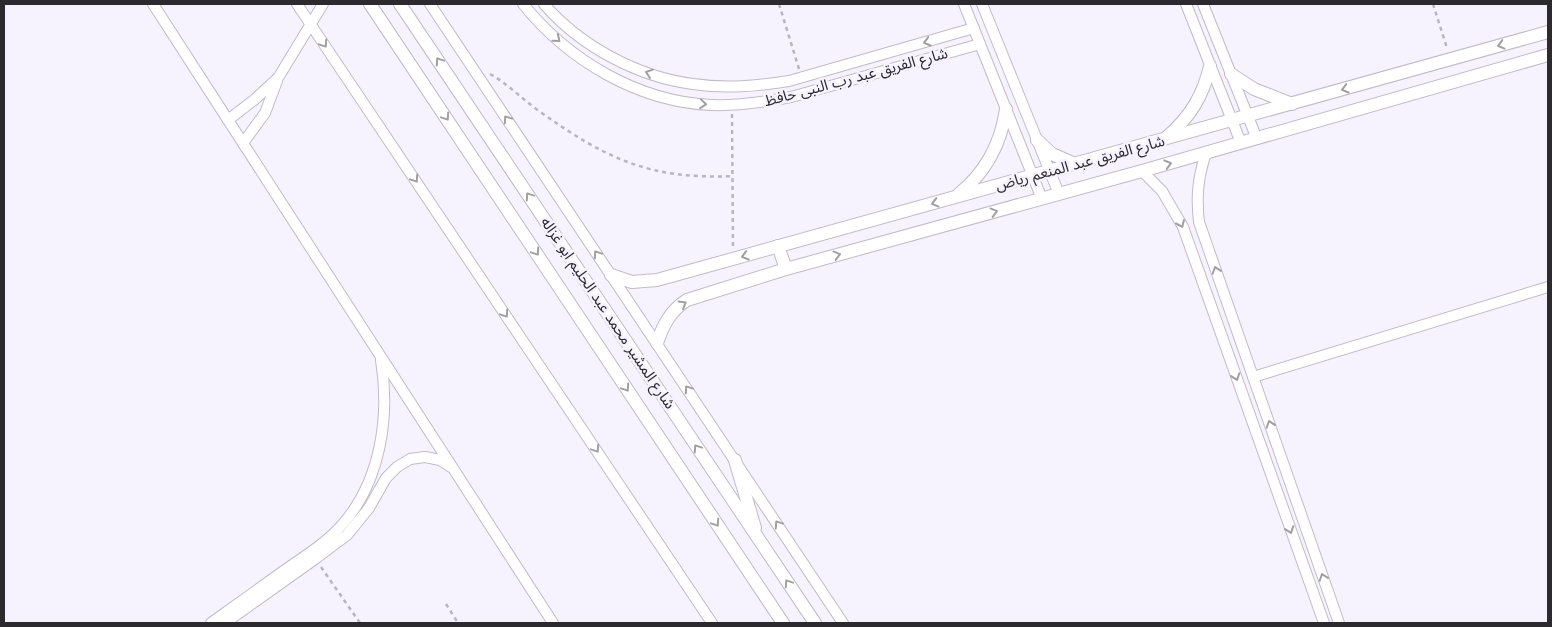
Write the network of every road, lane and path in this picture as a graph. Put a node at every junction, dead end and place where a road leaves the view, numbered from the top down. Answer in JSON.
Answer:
{"nodes":[{"id":1,"x":153,"y":4,"type":"edge"},
{"id":2,"x":298,"y":4,"type":"edge"},
{"id":3,"x":323,"y":4,"type":"edge"},
{"id":4,"x":370,"y":4,"type":"edge"},
{"id":5,"x":400,"y":4,"type":"edge"},
{"id":6,"x":430,"y":4,"type":"edge"},
{"id":7,"x":523,"y":4,"type":"edge"},
{"id":8,"x":544,"y":4,"type":"edge"},
{"id":9,"x":779,"y":4,"type":"edge"},
{"id":10,"x":964,"y":4,"type":"edge"},
{"id":11,"x":982,"y":4,"type":"edge"},
{"id":12,"x":1186,"y":4,"type":"edge"},
{"id":13,"x":1203,"y":4,"type":"edge"},
{"id":14,"x":1433,"y":4,"type":"edge"},
{"id":15,"x":311,"y":24,"type":"junction"},
{"id":16,"x":974,"y":28,"type":"junction"},
{"id":17,"x":1548,"y":32,"type":"edge"},
{"id":18,"x":980,"y":44,"type":"junction"},
{"id":19,"x":1548,"y":55,"type":"edge"},
{"id":20,"x":1450,"y":59,"type":"junction"},
{"id":21,"x":1210,"y":66,"type":"junction"},
{"id":22,"x":473,"y":68,"type":"junction"},
{"id":23,"x":1231,"y":74,"type":"junction"},
{"id":24,"x":802,"y":77,"type":"junction"},
{"id":25,"x":278,"y":78,"type":"junction"},
{"id":26,"x":1292,"y":104,"type":"junction"},
{"id":27,"x":732,"y":105,"type":"junction"},
{"id":28,"x":1006,"y":109,"type":"junction"},
{"id":29,"x":1248,"y":116,"type":"junction"},
{"id":30,"x":228,"y":120,"type":"junction"},
{"id":31,"x":1232,"y":121,"type":"junction"},
{"id":32,"x":1164,"y":139,"type":"junction"},
{"id":33,"x":1257,"y":139,"type":"junction"},
{"id":34,"x":1037,"y":140,"type":"junction"},
{"id":35,"x":1241,"y":143,"type":"junction"},
{"id":36,"x":243,"y":144,"type":"junction"},
{"id":37,"x":1206,"y":153,"type":"junction"},
{"id":38,"x":1075,"y":164,"type":"junction"},
{"id":39,"x":1050,"y":171,"type":"junction"},
{"id":40,"x":1142,"y":171,"type":"junction"},
{"id":41,"x":733,"y":176,"type":"junction"},
{"id":42,"x":1032,"y":176,"type":"junction"},
{"id":43,"x":1059,"y":194,"type":"junction"},
{"id":44,"x":955,"y":197,"type":"junction"},
{"id":45,"x":1042,"y":198,"type":"junction"},
{"id":46,"x":778,"y":246,"type":"junction"},
{"id":47,"x":734,"y":259,"type":"junction"},
{"id":48,"x":786,"y":269,"type":"junction"},
{"id":49,"x":611,"y":275,"type":"junction"},
{"id":50,"x":1548,"y":287,"type":"edge"},
{"id":51,"x":657,"y":343,"type":"junction"},
{"id":52,"x":380,"y":354,"type":"junction"},
{"id":53,"x":1253,"y":377,"type":"junction"},
{"id":54,"x":1279,"y":450,"type":"junction"},
{"id":55,"x":1263,"y":455,"type":"junction"},
{"id":56,"x":735,"y":460,"type":"junction"},
{"id":57,"x":453,"y":469,"type":"junction"},
{"id":58,"x":759,"y":540,"type":"junction"},
{"id":59,"x":316,"y":559,"type":"junction"},
{"id":60,"x":446,"y":604,"type":"dead end"},
{"id":61,"x":812,"y":622,"type":"edge"},
{"id":62,"x":210,"y":623,"type":"edge"},
{"id":63,"x":225,"y":623,"type":"edge"},
{"id":64,"x":360,"y":623,"type":"edge"},
{"id":65,"x":458,"y":623,"type":"edge"},
{"id":66,"x":553,"y":623,"type":"edge"},
{"id":67,"x":712,"y":623,"type":"edge"},
{"id":68,"x":783,"y":623,"type":"edge"},
{"id":69,"x":843,"y":623,"type":"edge"},
{"id":70,"x":1324,"y":623,"type":"edge"},
{"id":71,"x":1339,"y":623,"type":"edge"}],
"edges":[{"from":1,"to":30,"type":"street"},
{"from":2,"to":15,"type":"street"},
{"from":3,"to":15,"type":"street"},
{"from":4,"to":68,"type":"street","name":"شارع المشير محمد عبد الحليم ابو غزاله","one_way":true},
{"from":58,"to":5,"type":"street","name":"شارع المشير محمد عبد الحليم ابو غزاله","one_way":true},
{"from":6,"to":22,"type":"street"},
{"from":7,"to":27,"type":"street","name":"شارع الفريق عبد رب النبى حافظ","one_way":true},
{"from":24,"to":8,"type":"street","name":"شارع الفريق عبد رب النبى حافظ","one_way":true},
{"from":9,"to":24,"type":"path"},
{"from":10,"to":16,"type":"street"},
{"from":11,"to":34,"type":"street"},
{"from":12,"to":21,"type":"street"},
{"from":13,"to":23,"type":"street"},
{"from":14,"to":20,"type":"path"},
{"from":15,"to":25,"type":"street"},
{"from":15,"to":67,"type":"street","one_way":true},
{"from":16,"to":18,"type":"street"},
{"from":16,"to":24,"type":"street","name":"شارع الفريق عبد رب النبى حافظ","one_way":true},
{"from":17,"to":20,"type":"street","name":"شارع الفريق عبد المنعم رياض","one_way":true},
{"from":18,"to":27,"type":"street","name":"شارع الفريق عبد رب النبى حافظ"},
{"from":18,"to":28,"type":"street"},
{"from":19,"to":33,"type":"street","name":"شارع الفريق عبد المنعم رياض"},
{"from":20,"to":26,"type":"street","name":"شارع الفريق عبد المنعم رياض","one_way":true},
{"from":21,"to":31,"type":"street"},
{"from":21,"to":32,"type":"street"},
{"from":22,"to":41,"type":"path"},
{"from":49,"to":22,"type":"street","one_way":true},
{"from":23,"to":26,"type":"street"},
{"from":23,"to":29,"type":"street"},
{"from":25,"to":30,"type":"street"},
{"from":25,"to":36,"type":"street"},
{"from":26,"to":29,"type":"street","name":"شارع الفريق عبد المنعم رياض"},
{"from":27,"to":41,"type":"path"},
{"from":28,"to":42,"type":"street"},
{"from":28,"to":44,"type":"street"},
{"from":29,"to":31,"type":"street","name":"شارع الفريق عبد المنعم رياض"},
{"from":29,"to":33,"type":"street"},
{"from":30,"to":36,"type":"street"},
{"from":31,"to":32,"type":"street","name":"شارع الفريق عبد المنعم رياض"},
{"from":31,"to":35,"type":"street"},
{"from":32,"to":38,"type":"street","name":"شارع الفريق عبد المنعم رياض"},
{"from":33,"to":35,"type":"street","name":"شارع الفريق عبد المنعم رياض"},
{"from":34,"to":38,"type":"street"},
{"from":34,"to":39,"type":"street"},
{"from":35,"to":37,"type":"street","name":"شارع الفريق عبد المنعم رياض"},
{"from":36,"to":52,"type":"street"},
{"from":40,"to":37,"type":"street","name":"شارع الفريق عبد المنعم رياض","one_way":true},
{"from":53,"to":37,"type":"street","one_way":true},
{"from":38,"to":39,"type":"street","name":"شارع الفريق عبد المنعم رياض"},
{"from":39,"to":42,"type":"street","name":"شارع الفريق عبد المنعم رياض"},
{"from":39,"to":43,"type":"street"},
{"from":40,"to":43,"type":"street","name":"شارع الفريق عبد المنعم رياض"},
{"from":40,"to":55,"type":"street","one_way":true},
{"from":41,"to":47,"type":"path"},
{"from":42,"to":44,"type":"street","name":"شارع الفريق عبد المنعم رياض"},
{"from":42,"to":45,"type":"street"},
{"from":43,"to":45,"type":"street","name":"شارع الفريق عبد المنعم رياض"},
{"from":44,"to":46,"type":"street","name":"شارع الفريق عبد المنعم رياض","one_way":true},
{"from":48,"to":45,"type":"street","name":"شارع الفريق عبد المنعم رياض","one_way":true},
{"from":46,"to":47,"type":"street","name":"شارع الفريق عبد المنعم رياض","one_way":true},
{"from":46,"to":48,"type":"street"},
{"from":47,"to":49,"type":"street","name":"شارع الفريق عبد المنعم رياض"},
{"from":51,"to":48,"type":"street","name":"شارع الفريق عبد المنعم رياض","one_way":true},
{"from":49,"to":51,"type":"street"},
{"from":50,"to":53,"type":"street"},
{"from":56,"to":51,"type":"street","one_way":true},
{"from":52,"to":57,"type":"street"},
{"from":52,"to":62,"type":"street"},
{"from":54,"to":53,"type":"street","one_way":true},
{"from":54,"to":55,"type":"street"},
{"from":71,"to":54,"type":"street","one_way":true},
{"from":55,"to":70,"type":"street","one_way":true},
{"from":56,"to":58,"type":"street"},
{"from":69,"to":56,"type":"street","one_way":true},
{"from":57,"to":59,"type":"street"},
{"from":57,"to":66,"type":"street"},
{"from":61,"to":58,"type":"street","name":"شارع المشير محمد عبد الحليم ابو غزاله","one_way":true},
{"from":59,"to":63,"type":"street"},
{"from":59,"to":64,"type":"path"},
{"from":60,"to":65,"type":"path"}]}
